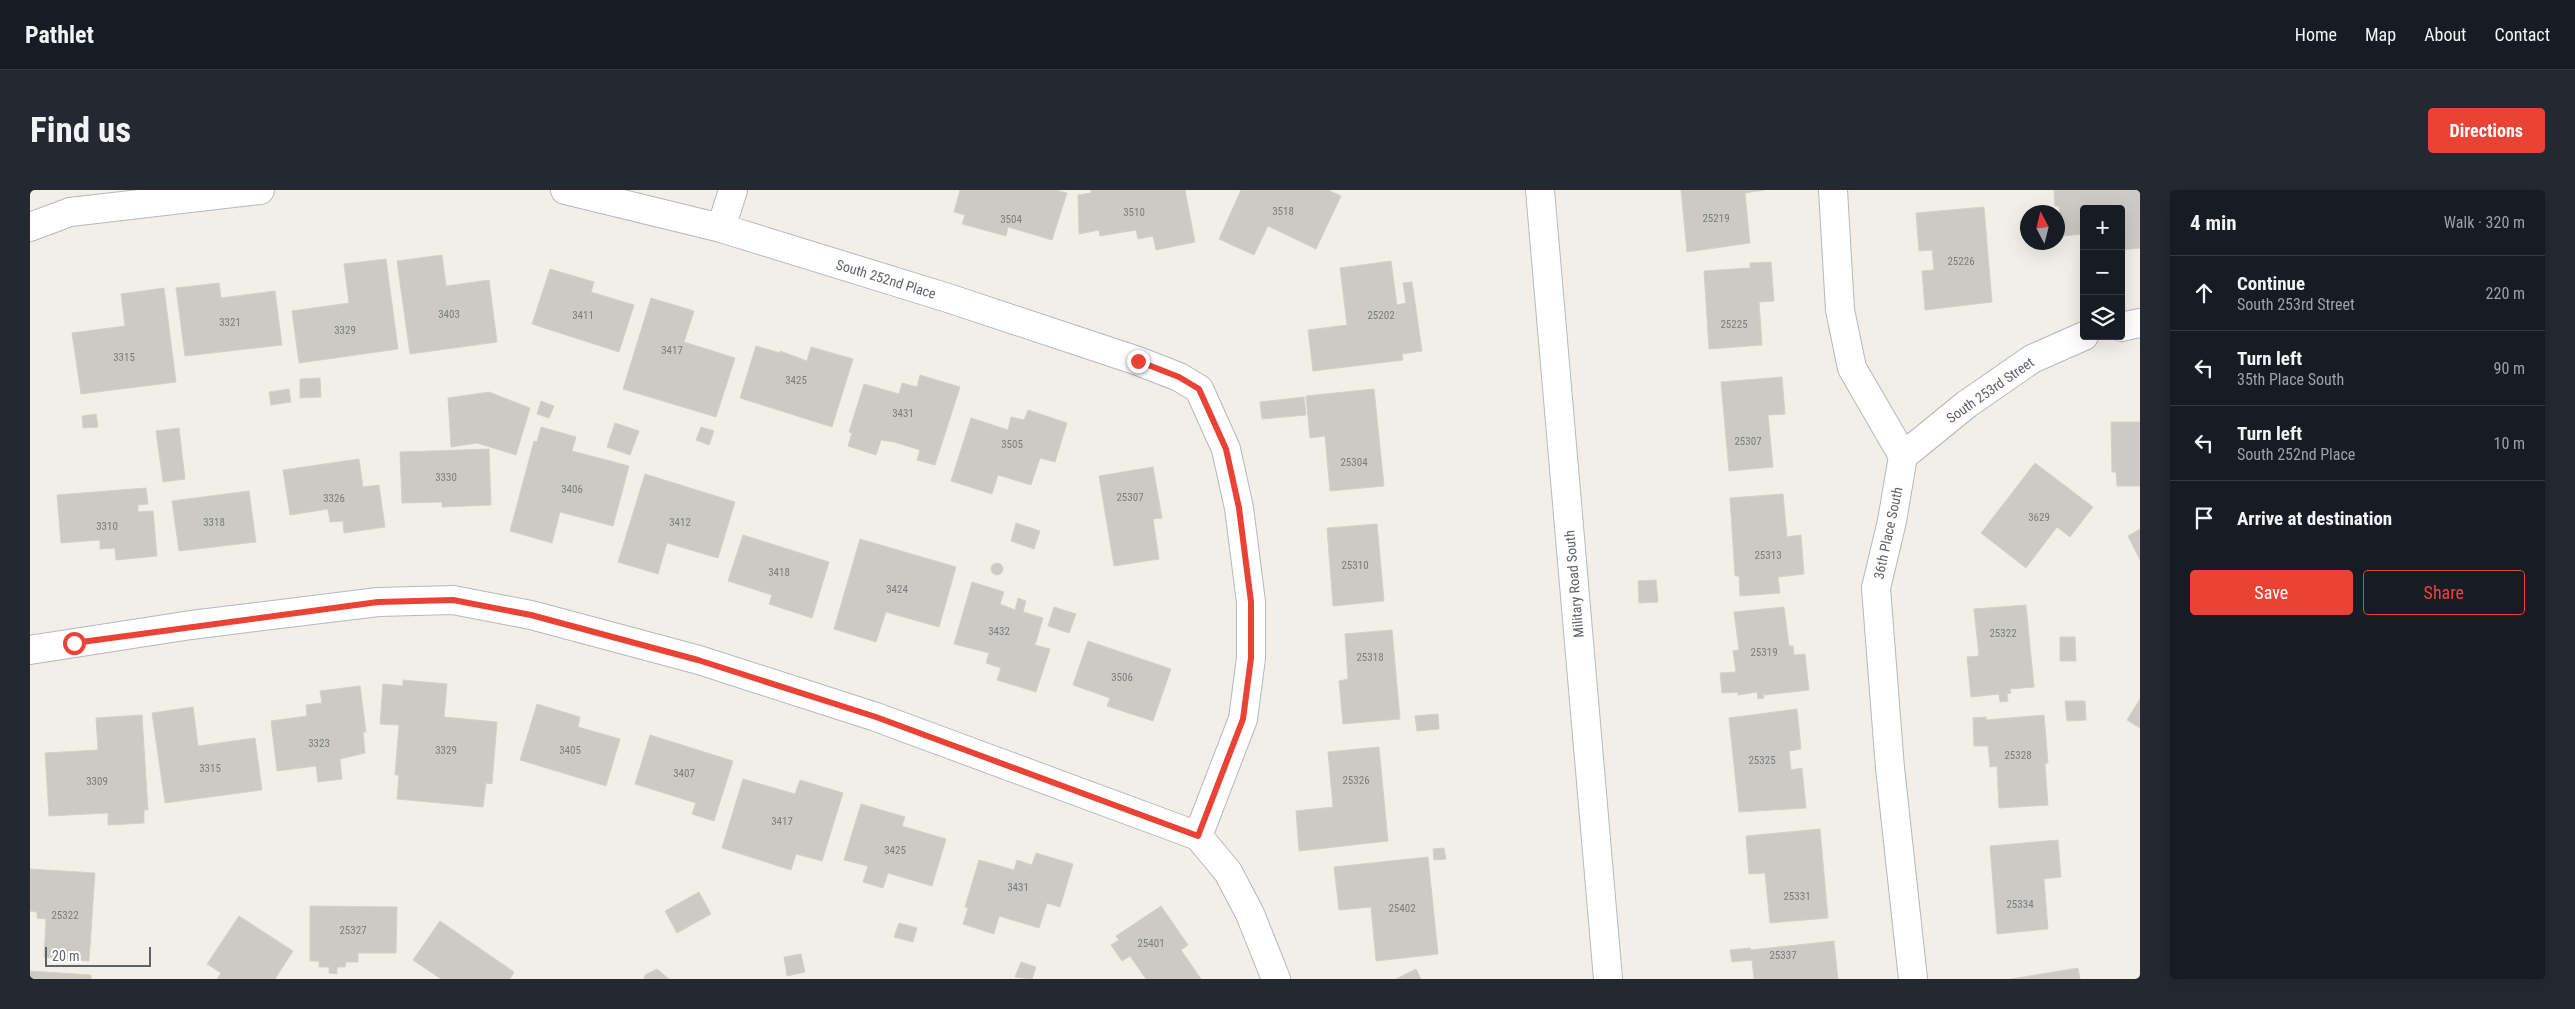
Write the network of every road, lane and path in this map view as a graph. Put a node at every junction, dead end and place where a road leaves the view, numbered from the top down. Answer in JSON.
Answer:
{"nodes":[{"id":1,"x":260,"y":190,"type":"edge"},
{"id":2,"x":566,"y":190,"type":"edge"},
{"id":3,"x":733,"y":190,"type":"edge"},
{"id":4,"x":1540,"y":190,"type":"edge"},
{"id":5,"x":1833,"y":190,"type":"edge"},
{"id":6,"x":30,"y":227,"type":"edge"},
{"id":7,"x":720,"y":228,"type":"junction"},
{"id":8,"x":2140,"y":323,"type":"edge"},
{"id":9,"x":2125,"y":326,"type":"edge"},
{"id":10,"x":2080,"y":338,"type":"edge"},
{"id":11,"x":1903,"y":456,"type":"junction"},
{"id":12,"x":30,"y":650,"type":"edge"},
{"id":13,"x":1198,"y":836,"type":"junction"},
{"id":14,"x":1276,"y":979,"type":"edge"},
{"id":15,"x":1608,"y":979,"type":"edge"},
{"id":16,"x":1913,"y":979,"type":"edge"}],
"edges":[{"from":1,"to":6,"type":"street"},
{"from":2,"to":7,"type":"street","name":"South 252nd Place"},
{"from":3,"to":7,"type":"street"},
{"from":4,"to":15,"type":"street","name":"Military Road South"},
{"from":5,"to":11,"type":"street"},
{"from":7,"to":13,"type":"street","name":"South 252nd Place"},
{"from":8,"to":9,"type":"street"},
{"from":10,"to":11,"type":"street","name":"South 253rd Street"},
{"from":11,"to":16,"type":"street","name":"36th Place South"},
{"from":12,"to":13,"type":"street"},
{"from":13,"to":14,"type":"street"}]}
